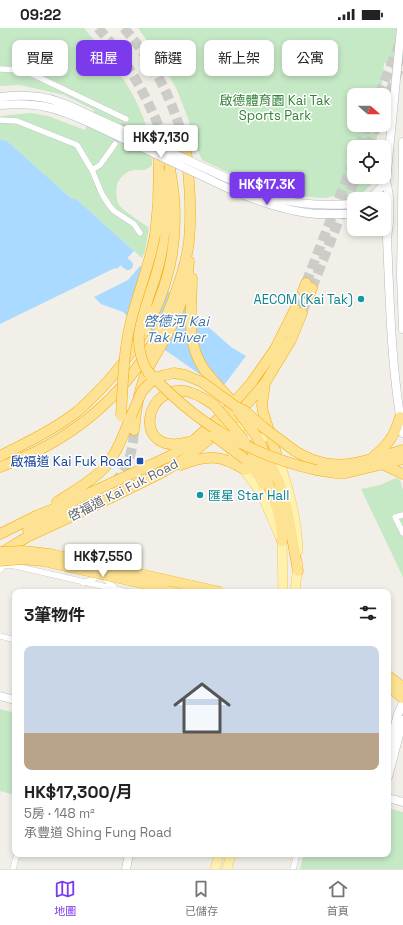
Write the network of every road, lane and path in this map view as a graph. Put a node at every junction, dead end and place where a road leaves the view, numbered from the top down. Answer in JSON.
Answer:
{"nodes":[{"id":1,"x":401,"y":28,"type":"edge"},
{"id":2,"x":0,"y":69,"type":"edge"},
{"id":3,"x":0,"y":97,"type":"edge"},
{"id":4,"x":0,"y":106,"type":"edge"},
{"id":5,"x":90,"y":119,"type":"junction"},
{"id":6,"x":126,"y":119,"type":"dead end"},
{"id":7,"x":0,"y":120,"type":"edge"},
{"id":8,"x":153,"y":132,"type":"dead end"},
{"id":9,"x":390,"y":140,"type":"edge"},
{"id":10,"x":403,"y":142,"type":"edge"},
{"id":11,"x":115,"y":144,"type":"tunnel mouth"},
{"id":12,"x":186,"y":148,"type":"tunnel mouth"},
{"id":13,"x":92,"y":170,"type":"junction"},
{"id":14,"x":384,"y":184,"type":"edge"},
{"id":15,"x":238,"y":188,"type":"junction"},
{"id":16,"x":377,"y":192,"type":"edge"},
{"id":17,"x":402,"y":202,"type":"edge"},
{"id":18,"x":391,"y":203,"type":"edge"},
{"id":19,"x":347,"y":204,"type":"edge"},
{"id":20,"x":402,"y":211,"type":"edge"},
{"id":21,"x":391,"y":212,"type":"edge"},
{"id":22,"x":347,"y":214,"type":"edge"},
{"id":23,"x":140,"y":233,"type":"dead end"},
{"id":24,"x":387,"y":238,"type":"edge"},
{"id":25,"x":189,"y":242,"type":"junction"},
{"id":26,"x":402,"y":270,"type":"edge"},
{"id":27,"x":186,"y":286,"type":"junction"},
{"id":28,"x":403,"y":329,"type":"edge"},
{"id":29,"x":143,"y":369,"type":"junction"},
{"id":30,"x":265,"y":383,"type":"junction"},
{"id":31,"x":235,"y":406,"type":"junction"},
{"id":32,"x":126,"y":416,"type":"junction"},
{"id":33,"x":400,"y":417,"type":"junction"},
{"id":34,"x":134,"y":430,"type":"tunnel mouth"},
{"id":35,"x":403,"y":433,"type":"edge"},
{"id":36,"x":194,"y":440,"type":"junction"},
{"id":37,"x":403,"y":450,"type":"edge"},
{"id":38,"x":276,"y":453,"type":"junction"},
{"id":39,"x":0,"y":456,"type":"edge"},
{"id":40,"x":403,"y":459,"type":"edge"},
{"id":41,"x":369,"y":460,"type":"junction"},
{"id":42,"x":382,"y":464,"type":"junction"},
{"id":43,"x":0,"y":467,"type":"edge"},
{"id":44,"x":245,"y":470,"type":"junction"},
{"id":45,"x":159,"y":474,"type":"junction"},
{"id":46,"x":403,"y":474,"type":"edge"},
{"id":47,"x":101,"y":493,"type":"dead end"},
{"id":48,"x":274,"y":502,"type":"junction"},
{"id":49,"x":38,"y":515,"type":"junction"},
{"id":50,"x":403,"y":515,"type":"edge"},
{"id":51,"x":403,"y":533,"type":"edge"},
{"id":52,"x":0,"y":534,"type":"edge"},
{"id":53,"x":282,"y":541,"type":"junction"},
{"id":54,"x":0,"y":553,"type":"edge"},
{"id":55,"x":0,"y":561,"type":"edge"},
{"id":56,"x":20,"y":567,"type":"junction"},
{"id":57,"x":123,"y":569,"type":"junction"},
{"id":58,"x":0,"y":570,"type":"edge"},
{"id":59,"x":298,"y":571,"type":"junction"},
{"id":60,"x":99,"y":574,"type":"junction"},
{"id":61,"x":74,"y":581,"type":"junction"},
{"id":62,"x":83,"y":583,"type":"junction"},
{"id":63,"x":114,"y":589,"type":"edge"},
{"id":64,"x":118,"y":589,"type":"edge"},
{"id":65,"x":118,"y":589,"type":"edge"},
{"id":66,"x":170,"y":589,"type":"edge"},
{"id":67,"x":207,"y":589,"type":"edge"},
{"id":68,"x":213,"y":589,"type":"edge"},
{"id":69,"x":282,"y":589,"type":"edge"},
{"id":70,"x":295,"y":589,"type":"edge"},
{"id":71,"x":0,"y":636,"type":"edge"},
{"id":72,"x":12,"y":639,"type":"edge"},
{"id":73,"x":391,"y":678,"type":"edge"},
{"id":74,"x":391,"y":686,"type":"edge"},
{"id":75,"x":403,"y":686,"type":"edge"},
{"id":76,"x":391,"y":688,"type":"edge"},
{"id":77,"x":391,"y":693,"type":"edge"},
{"id":78,"x":0,"y":696,"type":"edge"},
{"id":79,"x":403,"y":698,"type":"edge"},
{"id":80,"x":12,"y":699,"type":"edge"},
{"id":81,"x":403,"y":703,"type":"edge"},
{"id":82,"x":403,"y":720,"type":"edge"},
{"id":83,"x":391,"y":741,"type":"edge"},
{"id":84,"x":391,"y":766,"type":"edge"},
{"id":85,"x":391,"y":799,"type":"edge"},
{"id":86,"x":403,"y":802,"type":"edge"},
{"id":87,"x":16,"y":857,"type":"edge"},
{"id":88,"x":128,"y":857,"type":"edge"},
{"id":89,"x":218,"y":857,"type":"edge"},
{"id":90,"x":229,"y":857,"type":"edge"},
{"id":91,"x":296,"y":857,"type":"edge"},
{"id":92,"x":13,"y":869,"type":"edge"},
{"id":93,"x":126,"y":869,"type":"edge"},
{"id":94,"x":215,"y":869,"type":"edge"},
{"id":95,"x":226,"y":869,"type":"edge"},
{"id":96,"x":293,"y":869,"type":"edge"}],
"edges":[{"from":1,"to":9,"type":"main road"},
{"from":2,"to":6,"type":"street"},
{"from":3,"to":5,"type":"main road"},
{"from":4,"to":5,"type":"main road"},
{"from":5,"to":15,"type":"main road","bridge":true},
{"from":7,"to":13,"type":"street"},
{"from":8,"to":32,"type":"highway","bridge":true},
{"from":10,"to":17,"type":"main road"},
{"from":11,"to":13,"type":"street"},
{"from":12,"to":25,"type":"highway"},
{"from":13,"to":23,"type":"street"},
{"from":14,"to":16,"type":"main road"},
{"from":15,"to":19,"type":"main road"},
{"from":15,"to":22,"type":"main road"},
{"from":17,"to":18,"type":"main road"},
{"from":17,"to":20,"type":"main road"},
{"from":20,"to":21,"type":"main road"},
{"from":20,"to":26,"type":"main road"},
{"from":24,"to":33,"type":"main road"},
{"from":25,"to":27,"type":"highway"},
{"from":25,"to":27,"type":"highway"},
{"from":26,"to":28,"type":"main road"},
{"from":27,"to":29,"type":"highway"},
{"from":27,"to":29,"type":"highway"},
{"from":27,"to":31,"type":"highway","bridge":true},
{"from":29,"to":34,"type":"highway"},
{"from":29,"to":39,"type":"highway","bridge":true},
{"from":29,"to":42,"type":"highway","bridge":true},
{"from":29,"to":43,"type":"highway"},
{"from":29,"to":48,"type":"highway","bridge":true},
{"from":30,"to":36,"type":"highway","name":"啓福道 Kai Fuk Road"},
{"from":30,"to":38,"type":"highway"},
{"from":30,"to":45,"type":"highway","name":"啓福道 Kai Fuk Road"},
{"from":31,"to":32,"type":"highway","bridge":true},
{"from":31,"to":41,"type":"highway","bridge":true},
{"from":31,"to":59,"type":"highway","bridge":true},
{"from":32,"to":49,"type":"highway"},
{"from":33,"to":35,"type":"main road"},
{"from":33,"to":41,"type":"highway"},
{"from":36,"to":48,"type":"highway","bridge":true},
{"from":36,"to":49,"type":"highway","name":"啓福道 Kai Fuk Road"},
{"from":37,"to":41,"type":"highway"},
{"from":38,"to":44,"type":"main road"},
{"from":38,"to":59,"type":"main road"},
{"from":40,"to":42,"type":"highway"},
{"from":42,"to":46,"type":"highway"},
{"from":44,"to":45,"type":"highway"},
{"from":44,"to":53,"type":"main road"},
{"from":45,"to":54,"type":"highway","name":"啓福道 Kai Fuk Road"},
{"from":47,"to":54,"type":"highway"},
{"from":48,"to":53,"type":"highway"},
{"from":49,"to":52,"type":"highway","name":"啓福道 Kai Fuk Road"},
{"from":50,"to":51,"type":"street"},
{"from":53,"to":69,"type":"main road"},
{"from":54,"to":67,"type":"highway","bridge":true},
{"from":55,"to":66,"type":"highway","bridge":true},
{"from":56,"to":58,"type":"street"},
{"from":56,"to":61,"type":"street"},
{"from":56,"to":61,"type":"street"},
{"from":57,"to":60,"type":"street"},
{"from":57,"to":65,"type":"street"},
{"from":57,"to":68,"type":"street"},
{"from":59,"to":70,"type":"main road"},
{"from":60,"to":62,"type":"street"},
{"from":60,"to":64,"type":"street"},
{"from":61,"to":62,"type":"street"},
{"from":62,"to":63,"type":"street"},
{"from":71,"to":72,"type":"street"},
{"from":73,"to":75,"type":"highway","bridge":true},
{"from":74,"to":75,"type":"main road"},
{"from":76,"to":79,"type":"highway","bridge":true},
{"from":77,"to":79,"type":"street"},
{"from":78,"to":80,"type":"main road"},
{"from":81,"to":83,"type":"main road"},
{"from":82,"to":84,"type":"main road"},
{"from":85,"to":86,"type":"main road"},
{"from":87,"to":92,"type":"street"},
{"from":88,"to":93,"type":"main road"},
{"from":89,"to":94,"type":"main road"},
{"from":90,"to":95,"type":"main road"},
{"from":91,"to":96,"type":"street"}]}
